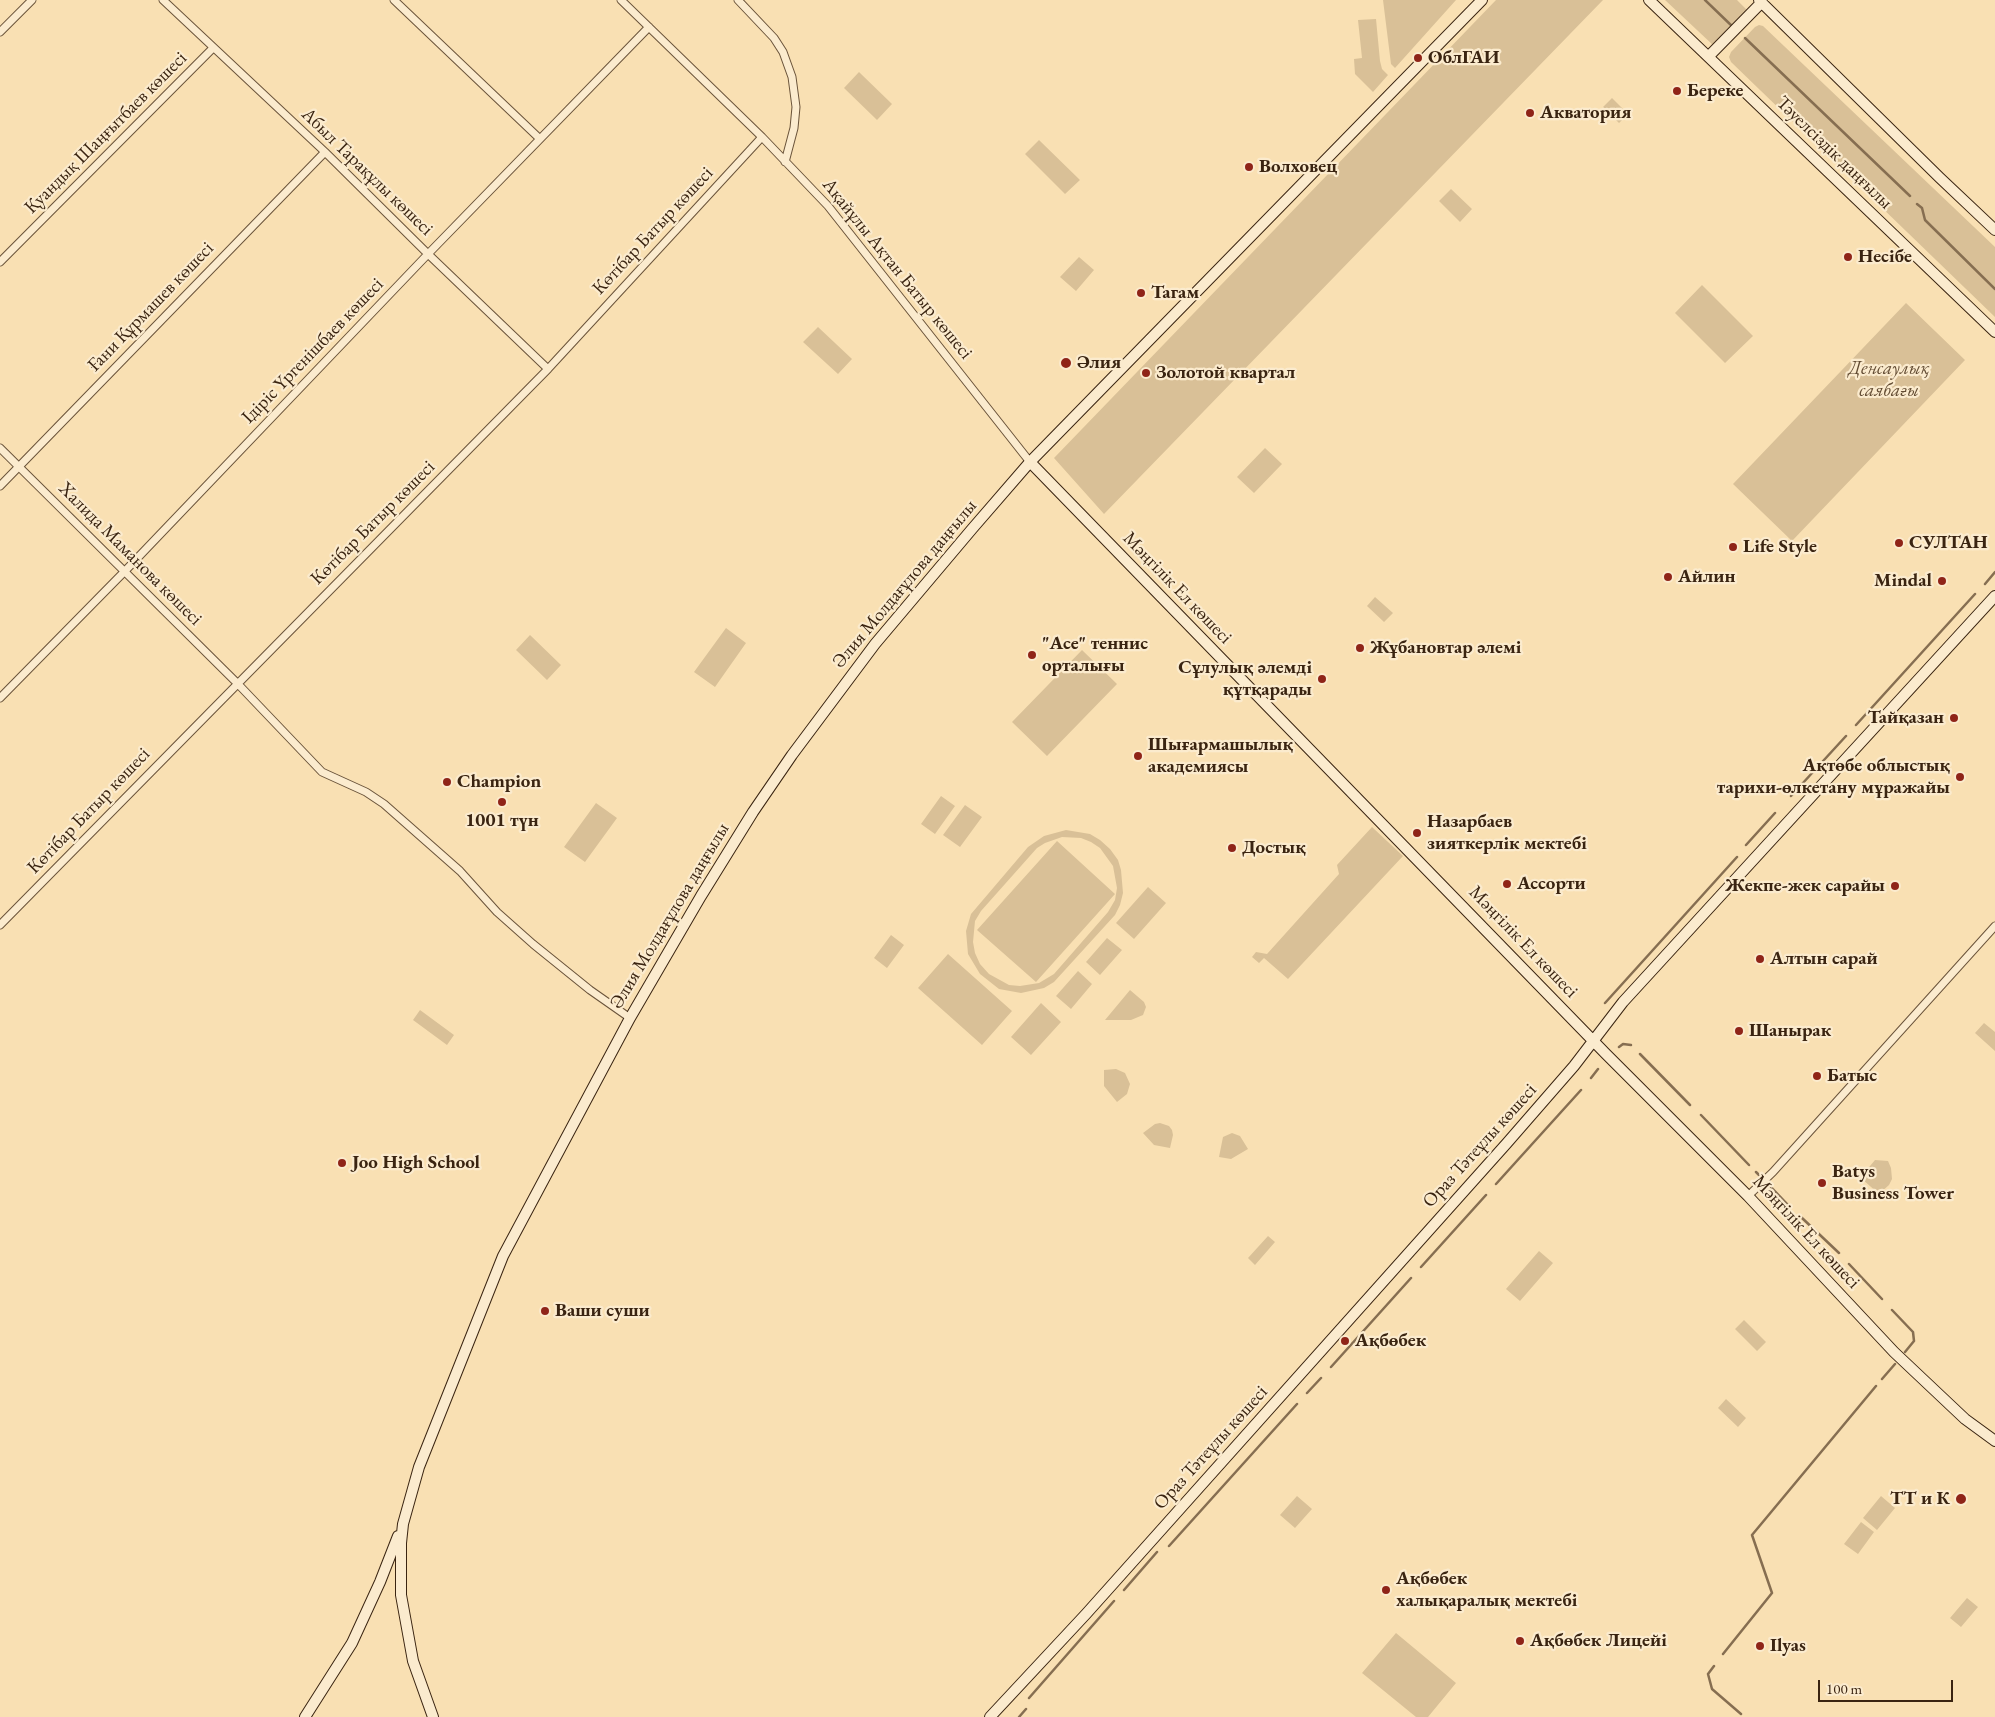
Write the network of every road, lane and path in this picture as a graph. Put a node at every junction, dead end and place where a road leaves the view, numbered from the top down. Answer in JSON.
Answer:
{"nodes":[{"id":1,"x":32,"y":0,"type":"edge"},
{"id":2,"x":163,"y":0,"type":"edge"},
{"id":3,"x":394,"y":0,"type":"edge"},
{"id":4,"x":621,"y":0,"type":"edge"},
{"id":5,"x":738,"y":0,"type":"edge"},
{"id":6,"x":1482,"y":0,"type":"edge"},
{"id":7,"x":1649,"y":0,"type":"edge"},
{"id":8,"x":1760,"y":1,"type":"edge"},
{"id":9,"x":649,"y":27,"type":"junction"},
{"id":10,"x":0,"y":32,"type":"edge"},
{"id":11,"x":213,"y":48,"type":"junction"},
{"id":12,"x":1709,"y":56,"type":"junction"},
{"id":13,"x":762,"y":137,"type":"junction"},
{"id":14,"x":540,"y":139,"type":"junction"},
{"id":15,"x":326,"y":152,"type":"junction"},
{"id":16,"x":785,"y":162,"type":"junction"},
{"id":17,"x":1995,"y":230,"type":"edge"},
{"id":18,"x":428,"y":254,"type":"junction"},
{"id":19,"x":0,"y":262,"type":"edge"},
{"id":20,"x":1995,"y":332,"type":"edge"},
{"id":21,"x":548,"y":369,"type":"junction"},
{"id":22,"x":0,"y":448,"type":"edge"},
{"id":23,"x":1030,"y":462,"type":"junction"},
{"id":24,"x":19,"y":466,"type":"junction"},
{"id":25,"x":0,"y":486,"type":"edge"},
{"id":26,"x":125,"y":571,"type":"junction"},
{"id":27,"x":1995,"y":596,"type":"edge"},
{"id":28,"x":237,"y":683,"type":"junction"},
{"id":29,"x":0,"y":698,"type":"edge"},
{"id":30,"x":0,"y":925,"type":"edge"},
{"id":31,"x":1995,"y":926,"type":"edge"},
{"id":32,"x":630,"y":1018,"type":"junction"},
{"id":33,"x":1593,"y":1041,"type":"junction"},
{"id":34,"x":1748,"y":1196,"type":"junction"},
{"id":35,"x":1995,"y":1441,"type":"edge"},
{"id":36,"x":403,"y":1524,"type":"junction"},
{"id":37,"x":305,"y":1717,"type":"edge"},
{"id":38,"x":433,"y":1717,"type":"edge"},
{"id":39,"x":990,"y":1717,"type":"edge"}],
"edges":[{"from":1,"to":10,"type":"street"},
{"from":2,"to":11,"type":"street","name":"Абыл Тарақұлы көшесі"},
{"from":3,"to":14,"type":"street"},
{"from":4,"to":9,"type":"street","name":"Ақайұлы Ақтан Батыр көшесі"},
{"from":5,"to":16,"type":"street"},
{"from":6,"to":23,"type":"street","name":"Әлия Молдағұлова даңғылы"},
{"from":7,"to":12,"type":"street","name":"Тәуелсіздік даңғылы"},
{"from":8,"to":12,"type":"street"},
{"from":8,"to":17,"type":"street"},
{"from":9,"to":13,"type":"street","name":"Ақайұлы Ақтан Батыр көшесі"},
{"from":9,"to":14,"type":"street","name":"Ідіріс Үргенішбаев көшесі"},
{"from":11,"to":15,"type":"street","name":"Абыл Тарақұлы көшесі"},
{"from":11,"to":19,"type":"street","name":"Қуандық Шаңғытбаев көшесі"},
{"from":12,"to":20,"type":"street","name":"Тәуелсіздік даңғылы"},
{"from":13,"to":16,"type":"street","name":"Ақайұлы Ақтан Батыр көшесі"},
{"from":13,"to":21,"type":"street","name":"Көтібар Батыр көшесі"},
{"from":14,"to":18,"type":"street","name":"Ідіріс Үргенішбаев көшесі"},
{"from":15,"to":18,"type":"street","name":"Абыл Тарақұлы көшесі"},
{"from":15,"to":24,"type":"street","name":"Ғани Құрмашев көшесі"},
{"from":16,"to":23,"type":"street","name":"Ақайұлы Ақтан Батыр көшесі"},
{"from":18,"to":21,"type":"street","name":"Абыл Тарақұлы көшесі"},
{"from":18,"to":26,"type":"street","name":"Ідіріс Үргенішбаев көшесі"},
{"from":21,"to":28,"type":"street","name":"Көтібар Батыр көшесі"},
{"from":22,"to":24,"type":"street","name":"Халида Маманова көшесі"},
{"from":23,"to":32,"type":"street","name":"Әлия Молдағұлова даңғылы"},
{"from":23,"to":33,"type":"street","name":"Мәңгілік Ел көшесі"},
{"from":24,"to":25,"type":"street","name":"Ғани Құрмашев көшесі"},
{"from":24,"to":26,"type":"street","name":"Халида Маманова көшесі"},
{"from":26,"to":28,"type":"street","name":"Халида Маманова көшесі"},
{"from":26,"to":29,"type":"street","name":"Ідіріс Үргенішбаев көшесі"},
{"from":27,"to":33,"type":"street","name":"Ораз Тәтеұлы көшесі"},
{"from":28,"to":30,"type":"street","name":"Көтібар Батыр көшесі"},
{"from":28,"to":32,"type":"street","name":"Халида Маманова көшесі"},
{"from":31,"to":34,"type":"street"},
{"from":32,"to":36,"type":"street","name":"Әлия Молдағұлова даңғылы"},
{"from":33,"to":34,"type":"street","name":"Мәңгілік Ел көшесі"},
{"from":33,"to":39,"type":"street","name":"Ораз Тәтеұлы көшесі"},
{"from":34,"to":35,"type":"street","name":"Мәңгілік Ел көшесі"},
{"from":36,"to":37,"type":"street"},
{"from":36,"to":38,"type":"street"}]}
